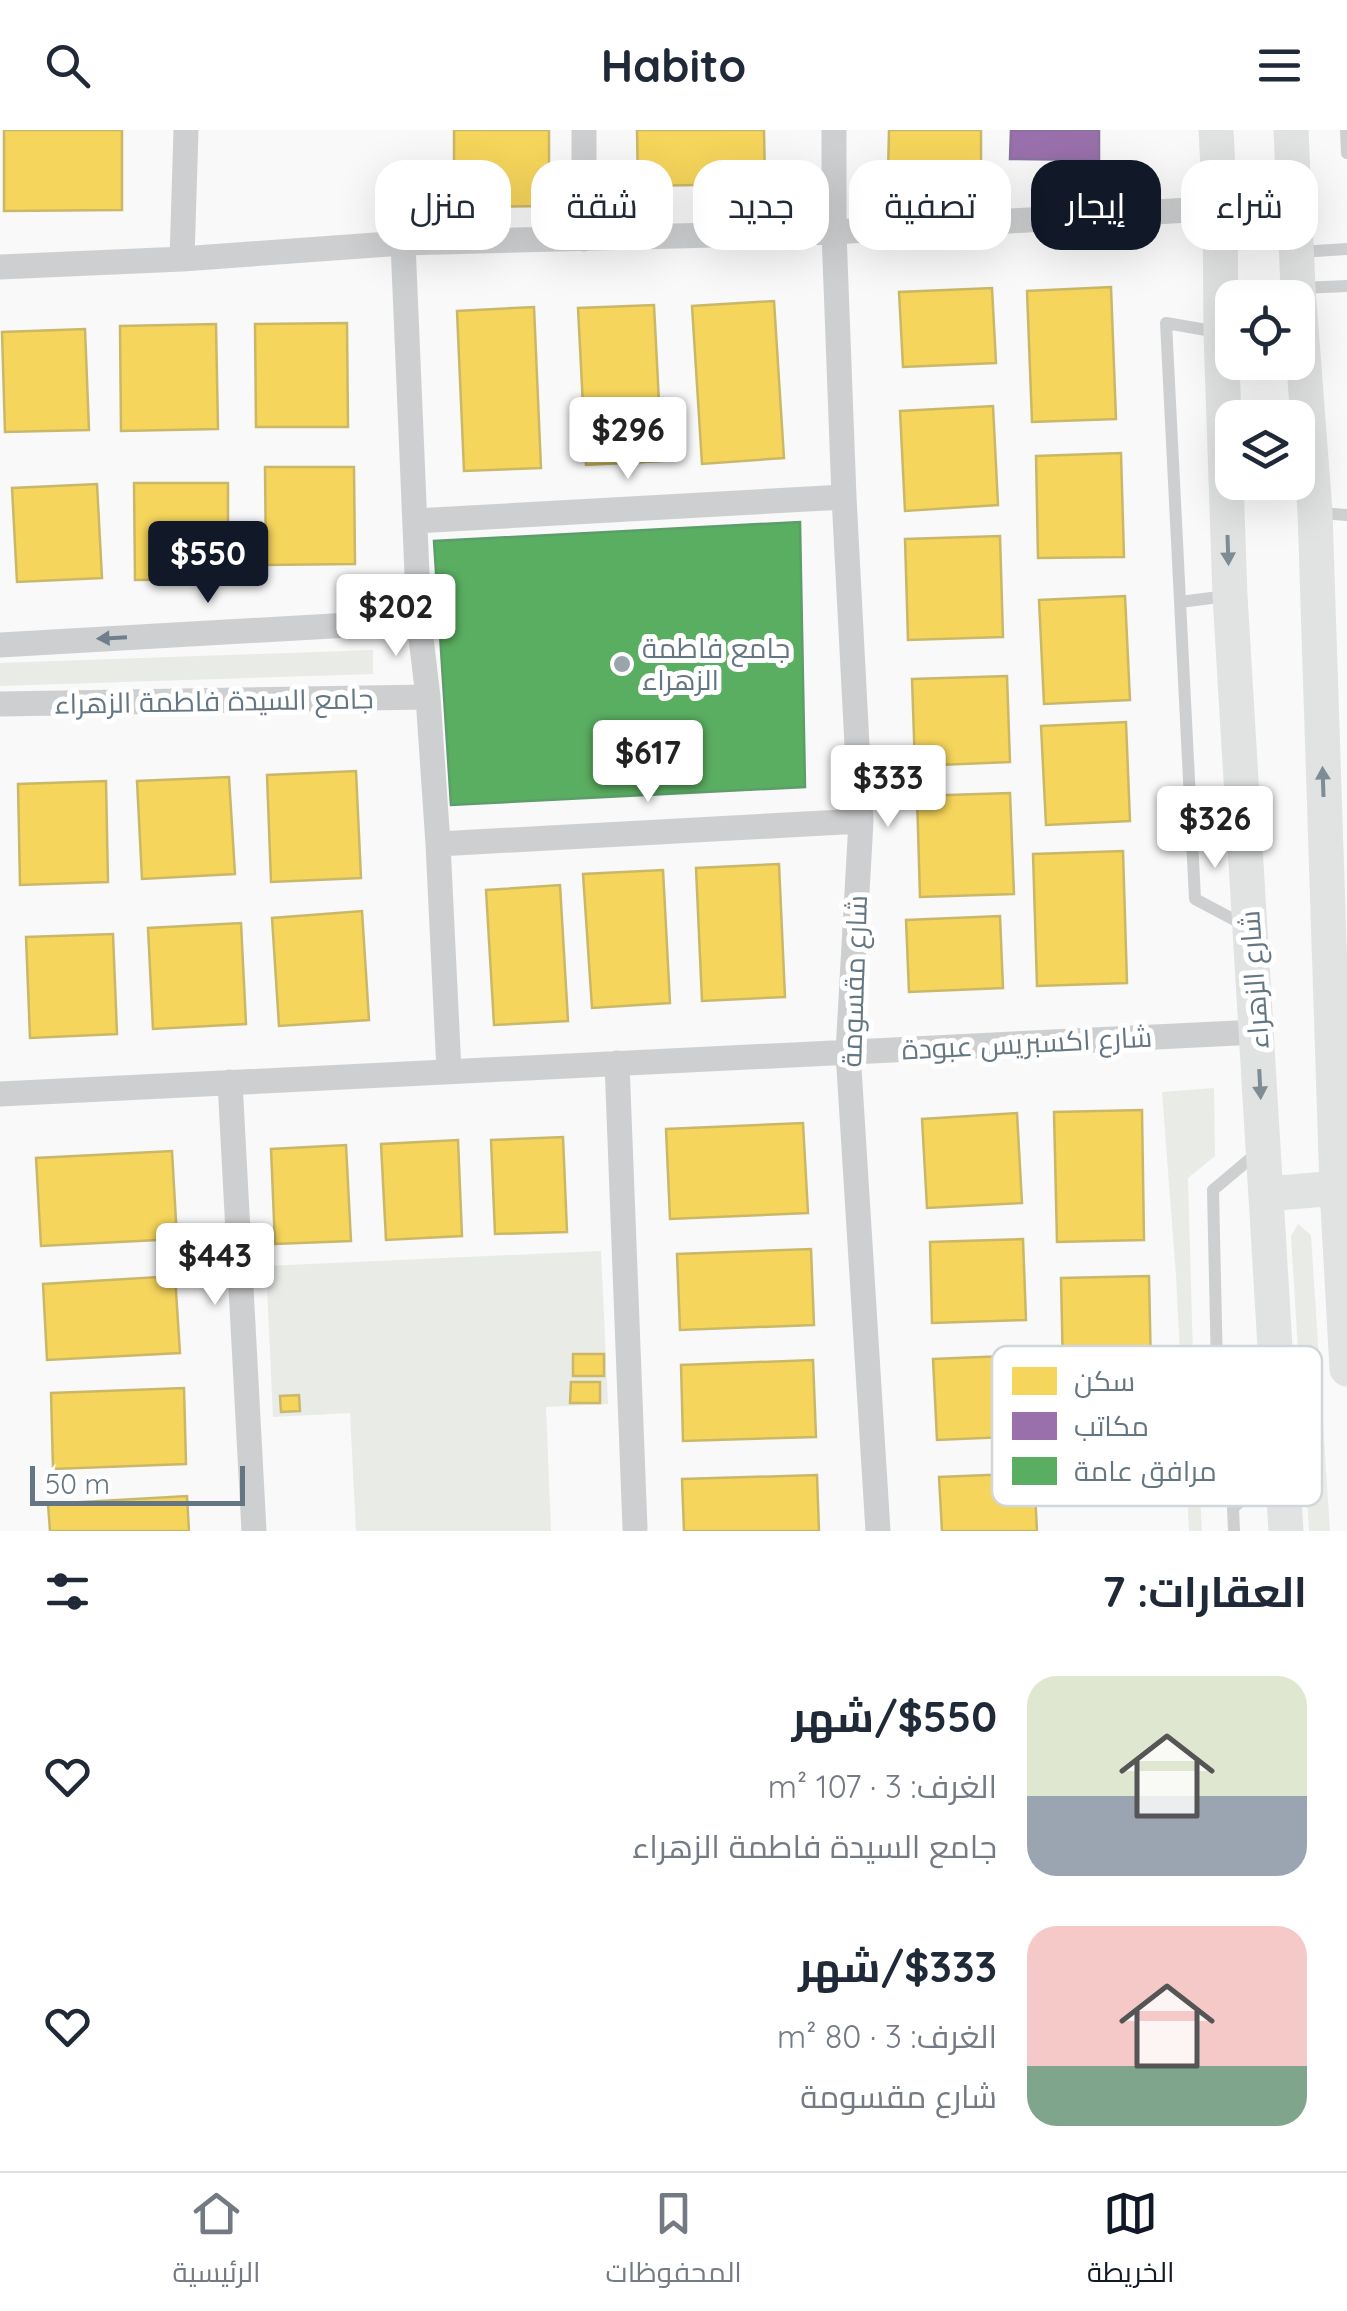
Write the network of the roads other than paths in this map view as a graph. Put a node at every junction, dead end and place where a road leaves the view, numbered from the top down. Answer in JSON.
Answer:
{"nodes":[{"id":1,"x":186,"y":130,"type":"edge"},
{"id":2,"x":584,"y":130,"type":"edge"},
{"id":3,"x":834,"y":130,"type":"edge"},
{"id":4,"x":1290,"y":130,"type":"edge"},
{"id":5,"x":1346,"y":130,"type":"edge"},
{"id":6,"x":1211,"y":133,"type":"edge"},
{"id":7,"x":1347,"y":153,"type":"edge"},
{"id":8,"x":584,"y":160,"type":"edge"},
{"id":9,"x":1214,"y":160,"type":"edge"},
{"id":10,"x":1181,"y":210,"type":"edge"},
{"id":11,"x":834,"y":232,"type":"junction"},
{"id":12,"x":673,"y":237,"type":"edge"},
{"id":13,"x":375,"y":245,"type":"edge"},
{"id":14,"x":1347,"y":249,"type":"edge"},
{"id":15,"x":403,"y":250,"type":"edge"},
{"id":16,"x":1220,"y":250,"type":"edge"},
{"id":17,"x":1296,"y":252,"type":"junction"},
{"id":18,"x":182,"y":259,"type":"junction"},
{"id":19,"x":0,"y":268,"type":"edge"},
{"id":20,"x":1221,"y":280,"type":"edge"},
{"id":21,"x":1298,"y":280,"type":"edge"},
{"id":22,"x":1347,"y":286,"type":"edge"},
{"id":23,"x":1315,"y":287,"type":"edge"},
{"id":24,"x":1215,"y":332,"type":"edge"},
{"id":25,"x":1223,"y":380,"type":"edge"},
{"id":26,"x":1311,"y":380,"type":"edge"},
{"id":27,"x":844,"y":498,"type":"junction"},
{"id":28,"x":1331,"y":514,"type":"edge"},
{"id":29,"x":415,"y":521,"type":"junction"},
{"id":30,"x":1230,"y":596,"type":"junction"},
{"id":31,"x":1180,"y":602,"type":"junction"},
{"id":32,"x":420,"y":621,"type":"junction"},
{"id":33,"x":0,"y":645,"type":"edge"},
{"id":34,"x":428,"y":697,"type":"junction"},
{"id":35,"x":0,"y":704,"type":"edge"},
{"id":36,"x":861,"y":821,"type":"junction"},
{"id":37,"x":438,"y":844,"type":"junction"},
{"id":38,"x":1338,"y":926,"type":"edge"},
{"id":39,"x":1251,"y":928,"type":"junction"},
{"id":40,"x":1258,"y":1032,"type":"junction"},
{"id":41,"x":848,"y":1052,"type":"junction"},
{"id":42,"x":617,"y":1064,"type":"junction"},
{"id":43,"x":449,"y":1071,"type":"junction"},
{"id":44,"x":230,"y":1082,"type":"junction"},
{"id":45,"x":0,"y":1094,"type":"edge"},
{"id":46,"x":1264,"y":1147,"type":"junction"},
{"id":47,"x":1337,"y":1188,"type":"junction"},
{"id":48,"x":1267,"y":1194,"type":"junction"},
{"id":49,"x":1346,"y":1334,"type":"edge"},
{"id":50,"x":1216,"y":1346,"type":"edge"},
{"id":51,"x":1276,"y":1346,"type":"edge"},
{"id":52,"x":1235,"y":1506,"type":"edge"},
{"id":53,"x":1285,"y":1506,"type":"edge"},
{"id":54,"x":635,"y":1528,"type":"dead end"},
{"id":55,"x":254,"y":1531,"type":"edge"},
{"id":56,"x":878,"y":1531,"type":"edge"},
{"id":57,"x":1234,"y":1531,"type":"edge"},
{"id":58,"x":1286,"y":1531,"type":"edge"}],
"edges":[{"from":1,"to":18,"type":"street"},
{"from":2,"to":8,"type":"street"},
{"from":3,"to":11,"type":"street","name":"شارع مقسومة"},
{"from":4,"to":17,"type":"main road"},
{"from":5,"to":7,"type":"lane"},
{"from":6,"to":9,"type":"main road","name":"شارع الزهراء"},
{"from":10,"to":11,"type":"street"},
{"from":11,"to":12,"type":"street"},
{"from":11,"to":27,"type":"street","name":"شارع مقسومة"},
{"from":13,"to":18,"type":"street"},
{"from":14,"to":17,"type":"lane"},
{"from":15,"to":29,"type":"street"},
{"from":16,"to":20,"type":"main road","name":"شارع الزهراء"},
{"from":17,"to":21,"type":"main road"},
{"from":18,"to":19,"type":"street"},
{"from":22,"to":23,"type":"lane"},
{"from":24,"to":31,"type":"lane"},
{"from":25,"to":30,"type":"main road","name":"شارع الزهراء","one_way":true},
{"from":26,"to":28,"type":"main road"},
{"from":27,"to":29,"type":"street"},
{"from":27,"to":36,"type":"street","name":"شارع مقسومة"},
{"from":38,"to":28,"type":"main road","one_way":true},
{"from":29,"to":32,"type":"street"},
{"from":30,"to":31,"type":"lane"},
{"from":30,"to":39,"type":"main road","name":"شارع الزهراء"},
{"from":31,"to":39,"type":"lane"},
{"from":32,"to":33,"type":"street","one_way":true},
{"from":32,"to":34,"type":"street"},
{"from":34,"to":35,"type":"street","name":"جامع السيدة فاطمة الزهراء"},
{"from":34,"to":37,"type":"street"},
{"from":36,"to":37,"type":"street"},
{"from":36,"to":41,"type":"street","name":"شارع مقسومة"},
{"from":37,"to":43,"type":"street"},
{"from":38,"to":47,"type":"main road"},
{"from":39,"to":40,"type":"main road","name":"شارع الزهراء"},
{"from":40,"to":41,"type":"street","name":"شارع اكسبريس عبودة"},
{"from":40,"to":46,"type":"main road","name":"شارع الزهراء","one_way":true},
{"from":41,"to":42,"type":"street","name":"شارع اكسبريس عبودة"},
{"from":41,"to":56,"type":"street","name":"شارع مقسومة"},
{"from":42,"to":43,"type":"street","name":"شارع اكسبريس عبودة"},
{"from":42,"to":54,"type":"street"},
{"from":43,"to":44,"type":"street","name":"شارع اكسبريس عبودة"},
{"from":44,"to":45,"type":"street","name":"شارع اكسبريس عبودة"},
{"from":44,"to":55,"type":"street"},
{"from":46,"to":48,"type":"main road","name":"شارع الزهراء"},
{"from":46,"to":50,"type":"lane"},
{"from":47,"to":48,"type":"main road"},
{"from":47,"to":49,"type":"main road"},
{"from":48,"to":51,"type":"main road","name":"شارع الزهراء"},
{"from":52,"to":57,"type":"lane"},
{"from":53,"to":58,"type":"main road","name":"شارع الزهراء"}]}
